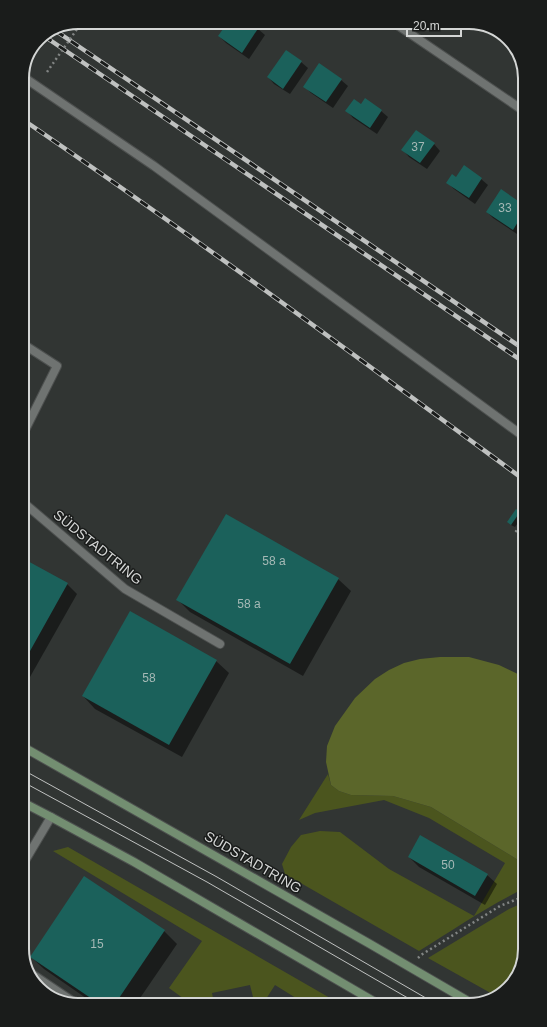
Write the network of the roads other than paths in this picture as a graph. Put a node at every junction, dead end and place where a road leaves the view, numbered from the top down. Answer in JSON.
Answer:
{"nodes":[{"id":1,"x":402,"y":29,"type":"edge"},
{"id":2,"x":29,"y":81,"type":"edge"},
{"id":3,"x":518,"y":107,"type":"edge"},
{"id":4,"x":29,"y":348,"type":"edge"},
{"id":5,"x":29,"y":422,"type":"edge"},
{"id":6,"x":518,"y":433,"type":"edge"},
{"id":7,"x":29,"y":507,"type":"edge"},
{"id":8,"x":220,"y":644,"type":"dead end"},
{"id":9,"x":29,"y":750,"type":"edge"},
{"id":10,"x":29,"y":805,"type":"edge"},
{"id":11,"x":51,"y":816,"type":"junction"},
{"id":12,"x":29,"y":854,"type":"edge"},
{"id":13,"x":39,"y":979,"type":"edge"},
{"id":14,"x":64,"y":996,"type":"edge"},
{"id":15,"x":368,"y":998,"type":"edge"},
{"id":16,"x":463,"y":998,"type":"edge"}],
"edges":[{"from":1,"to":3,"type":"street"},
{"from":2,"to":6,"type":"street"},
{"from":4,"to":5,"type":"street"},
{"from":7,"to":8,"type":"street","name":"SÜDSTADTRING"},
{"from":9,"to":16,"type":"street","name":"SÜDSTADTRING"},
{"from":10,"to":11,"type":"street"},
{"from":11,"to":12,"type":"street"},
{"from":11,"to":15,"type":"street"},
{"from":13,"to":14,"type":"street"}]}
